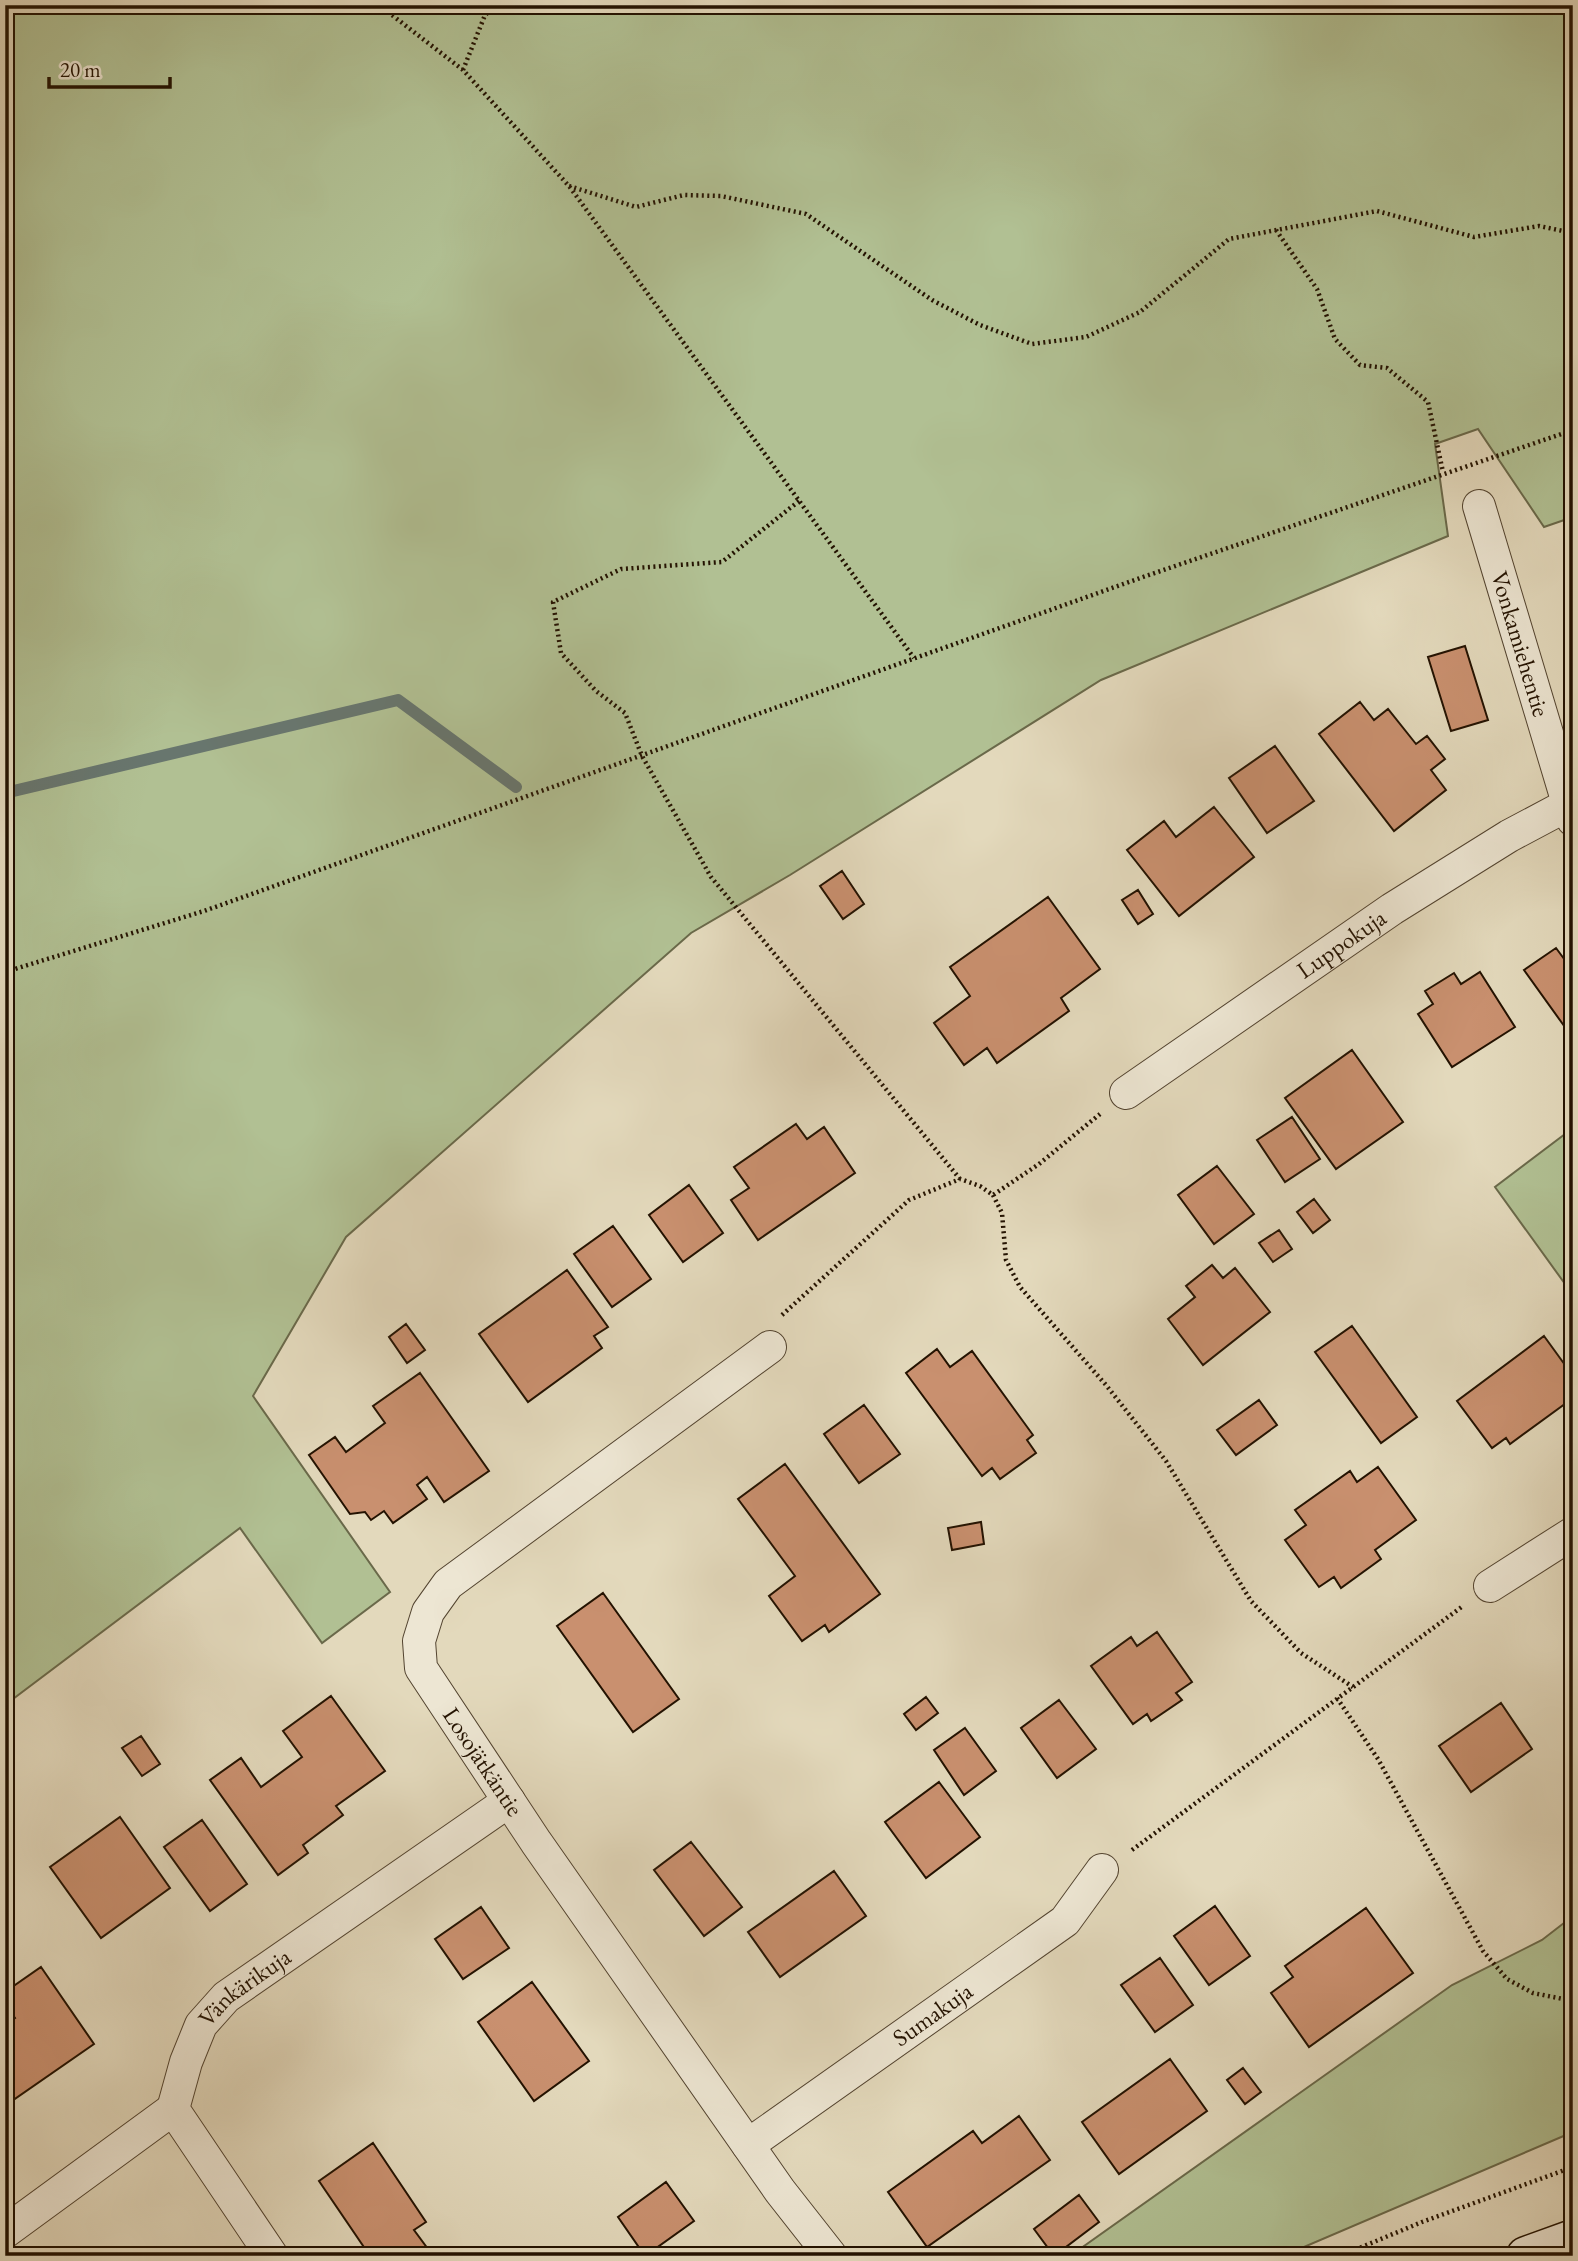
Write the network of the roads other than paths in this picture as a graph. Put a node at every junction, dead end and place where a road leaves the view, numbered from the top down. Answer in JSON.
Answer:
{"nodes":[{"id":1,"x":1479,"y":506,"type":"dead end"},
{"id":2,"x":1571,"y":809,"type":"edge"},
{"id":3,"x":1126,"y":1093,"type":"road end"},
{"id":4,"x":770,"y":1347,"type":"road end"},
{"id":5,"x":1573,"y":1533,"type":"edge"},
{"id":6,"x":1490,"y":1586,"type":"road end"},
{"id":7,"x":509,"y":1801,"type":"junction"},
{"id":8,"x":1102,"y":1870,"type":"road end"},
{"id":9,"x":173,"y":2109,"type":"junction"},
{"id":10,"x":748,"y":2145,"type":"junction"},
{"id":11,"x":5,"y":2232,"type":"edge"},
{"id":12,"x":1573,"y":2239,"type":"edge"},
{"id":13,"x":272,"y":2256,"type":"edge"},
{"id":14,"x":831,"y":2256,"type":"edge"},
{"id":15,"x":1526,"y":2256,"type":"edge"}],
"edges":[{"from":1,"to":2,"type":"street","name":"Vonkamiehentie"},
{"from":2,"to":3,"type":"street","name":"Luppokuja"},
{"from":4,"to":7,"type":"street","name":"Losojätkäntie"},
{"from":5,"to":6,"type":"street"},
{"from":7,"to":9,"type":"street","name":"Vänkärikuja"},
{"from":7,"to":10,"type":"street","name":"Losojätkäntie"},
{"from":8,"to":10,"type":"street","name":"Sumakuja"},
{"from":9,"to":11,"type":"street"},
{"from":9,"to":13,"type":"street"},
{"from":10,"to":14,"type":"street","name":"Losojätkäntie"},
{"from":12,"to":15,"type":"street"}]}
